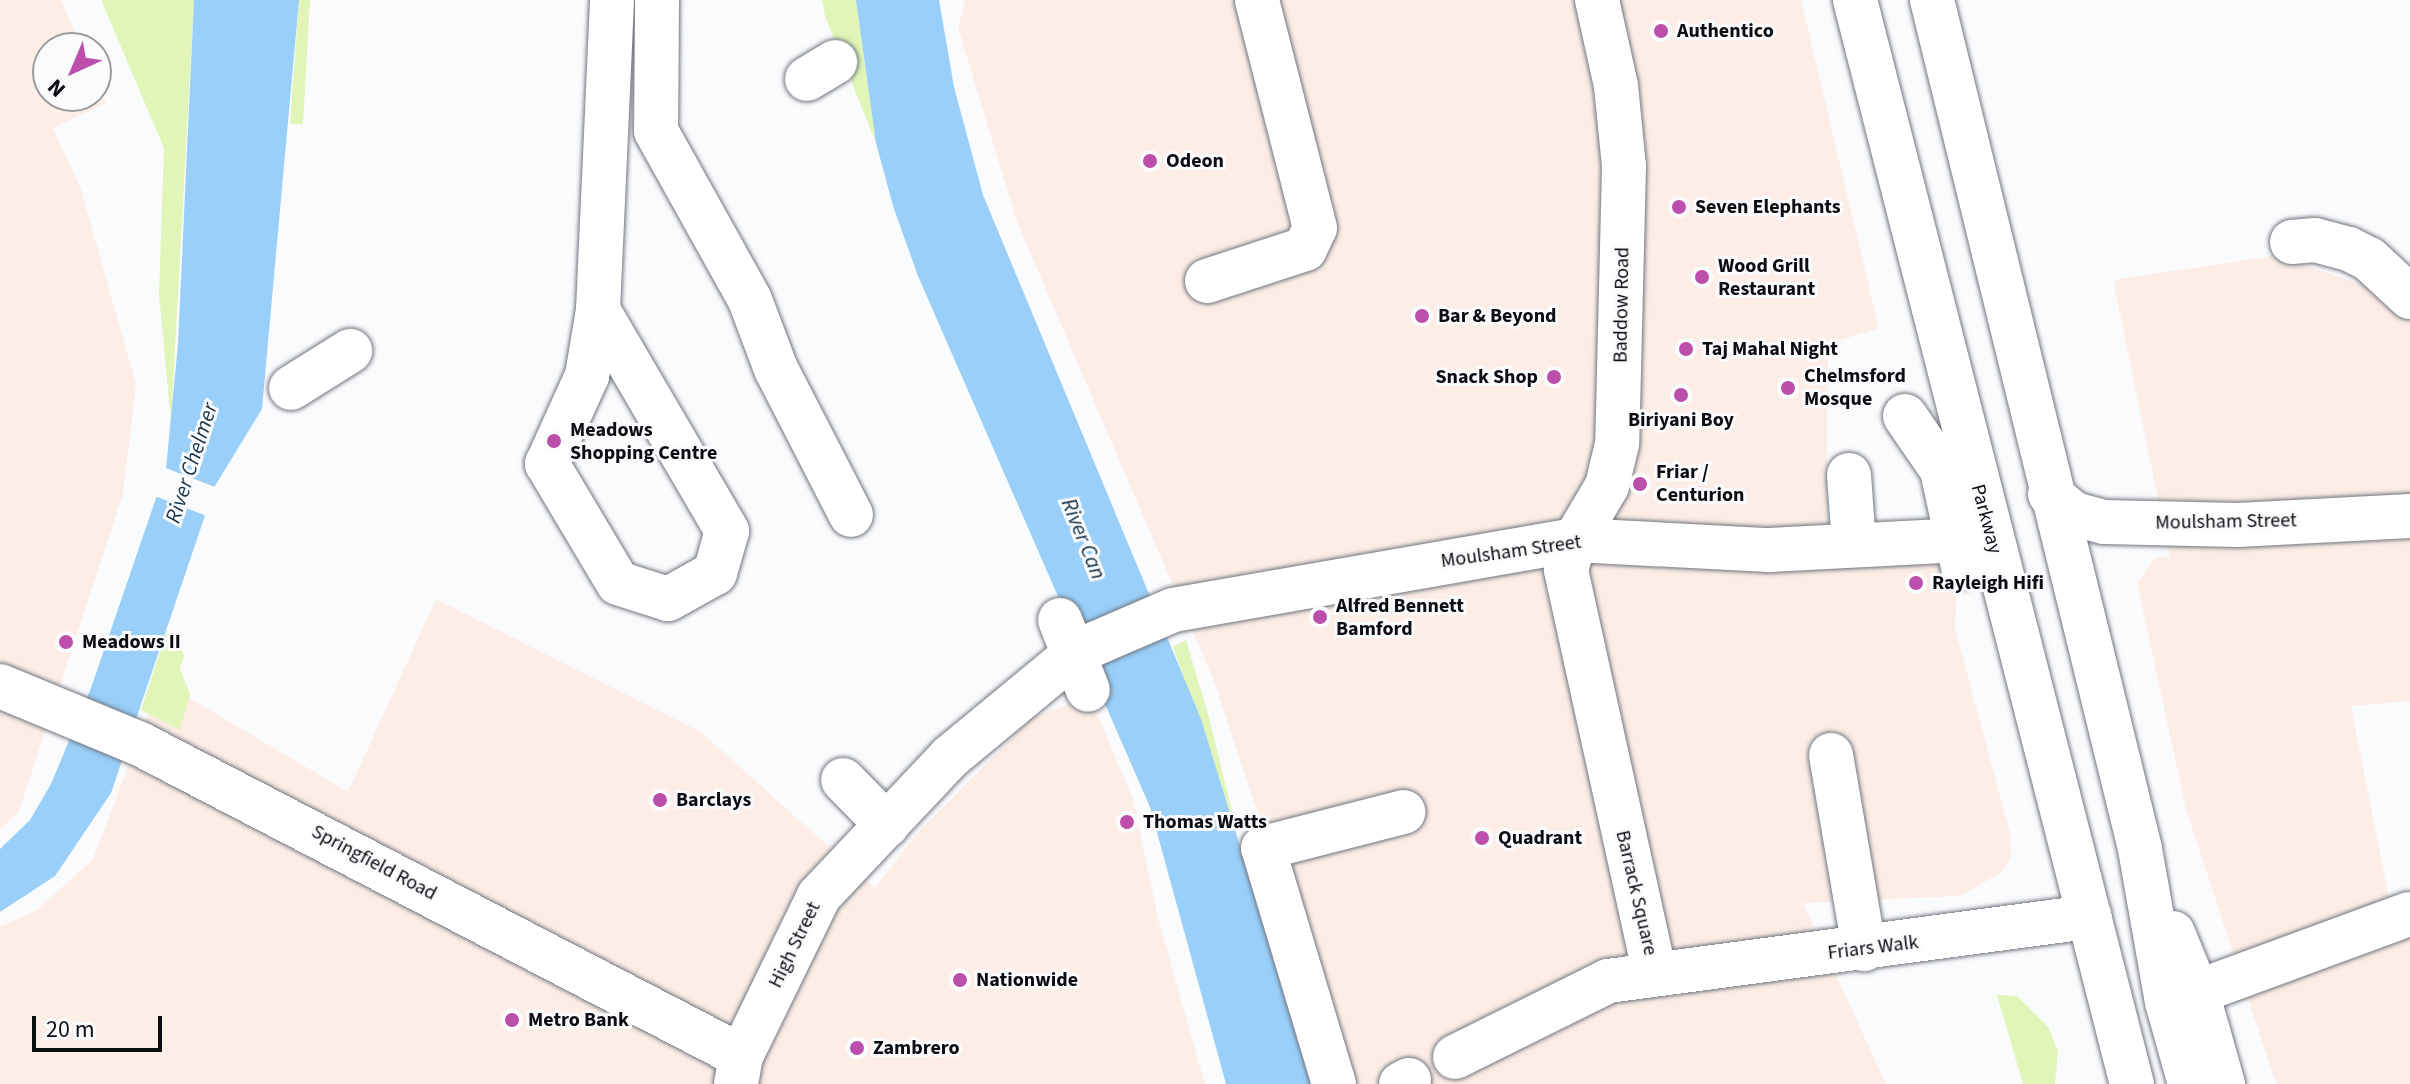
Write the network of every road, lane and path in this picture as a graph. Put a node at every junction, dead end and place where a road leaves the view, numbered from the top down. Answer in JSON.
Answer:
{"nodes":[{"id":1,"x":612,"y":0,"type":"edge"},
{"id":2,"x":657,"y":0,"type":"edge"},
{"id":3,"x":1257,"y":0,"type":"edge"},
{"id":4,"x":1597,"y":0,"type":"edge"},
{"id":5,"x":1855,"y":0,"type":"edge"},
{"id":6,"x":1932,"y":0,"type":"edge"},
{"id":7,"x":2292,"y":242,"type":"dead end"},
{"id":8,"x":1207,"y":281,"type":"dead end"},
{"id":9,"x":2410,"y":297,"type":"edge"},
{"id":10,"x":598,"y":310,"type":"junction"},
{"id":11,"x":350,"y":351,"type":"dead end"},
{"id":12,"x":291,"y":388,"type":"dead end"},
{"id":13,"x":1905,"y":416,"type":"dead end"},
{"id":14,"x":1849,"y":475,"type":"dead end"},
{"id":15,"x":2050,"y":494,"type":"junction"},
{"id":16,"x":851,"y":515,"type":"dead end"},
{"id":17,"x":2410,"y":516,"type":"edge"},
{"id":18,"x":1575,"y":540,"type":"junction"},
{"id":19,"x":1854,"y":545,"type":"junction"},
{"id":20,"x":1570,"y":600,"type":"joint"},
{"id":21,"x":1173,"y":610,"type":"joint"},
{"id":22,"x":0,"y":686,"type":"edge"},
{"id":23,"x":1831,"y":755,"type":"dead end"},
{"id":24,"x":843,"y":780,"type":"dead end"},
{"id":25,"x":1403,"y":812,"type":"dead end"},
{"id":26,"x":887,"y":825,"type":"junction"},
{"id":27,"x":2140,"y":849,"type":"junction"},
{"id":28,"x":2409,"y":914,"type":"edge"},
{"id":29,"x":2090,"y":917,"type":"junction"},
{"id":30,"x":1864,"y":949,"type":"junction"},
{"id":31,"x":1655,"y":974,"type":"junction"},
{"id":32,"x":2197,"y":992,"type":"junction"},
{"id":33,"x":1455,"y":1057,"type":"dead end"},
{"id":34,"x":738,"y":1070,"type":"edge"},
{"id":35,"x":1334,"y":1084,"type":"edge"},
{"id":36,"x":2132,"y":1084,"type":"edge"},
{"id":37,"x":2190,"y":1084,"type":"edge"},
{"id":38,"x":2223,"y":1084,"type":"edge"}],
"edges":[{"from":1,"to":10,"type":"street"},
{"from":2,"to":16,"type":"street"},
{"from":3,"to":8,"type":"street"},
{"from":4,"to":18,"type":"street","name":"Baddow Road"},
{"from":5,"to":29,"type":"street","name":"Parkway"},
{"from":6,"to":15,"type":"street"},
{"from":7,"to":9,"type":"street"},
{"from":10,"to":10,"type":"street"},
{"from":11,"to":12,"type":"street"},
{"from":13,"to":19,"type":"street","name":"Moulsham Street"},
{"from":14,"to":19,"type":"street"},
{"from":15,"to":17,"type":"street","name":"Moulsham Street"},
{"from":15,"to":27,"type":"street"},
{"from":18,"to":19,"type":"street","name":"Moulsham Street"},
{"from":18,"to":20,"type":"street","name":"Baddow Road"},
{"from":18,"to":21,"type":"street","name":"Moulsham Street"},
{"from":20,"to":31,"type":"street","name":"Barrack Square"},
{"from":21,"to":26,"type":"street","name":"High Street"},
{"from":22,"to":34,"type":"street","name":"Springfield Road"},
{"from":23,"to":30,"type":"street"},
{"from":24,"to":26,"type":"street"},
{"from":25,"to":35,"type":"street"},
{"from":26,"to":34,"type":"street","name":"High Street"},
{"from":27,"to":32,"type":"street"},
{"from":27,"to":37,"type":"street"},
{"from":28,"to":32,"type":"street"},
{"from":29,"to":30,"type":"street","name":"Friars Walk"},
{"from":29,"to":36,"type":"street","name":"Parkway"},
{"from":30,"to":31,"type":"street","name":"Friars Walk"},
{"from":31,"to":33,"type":"street","name":"Barrack Square"},
{"from":32,"to":38,"type":"street"}]}
